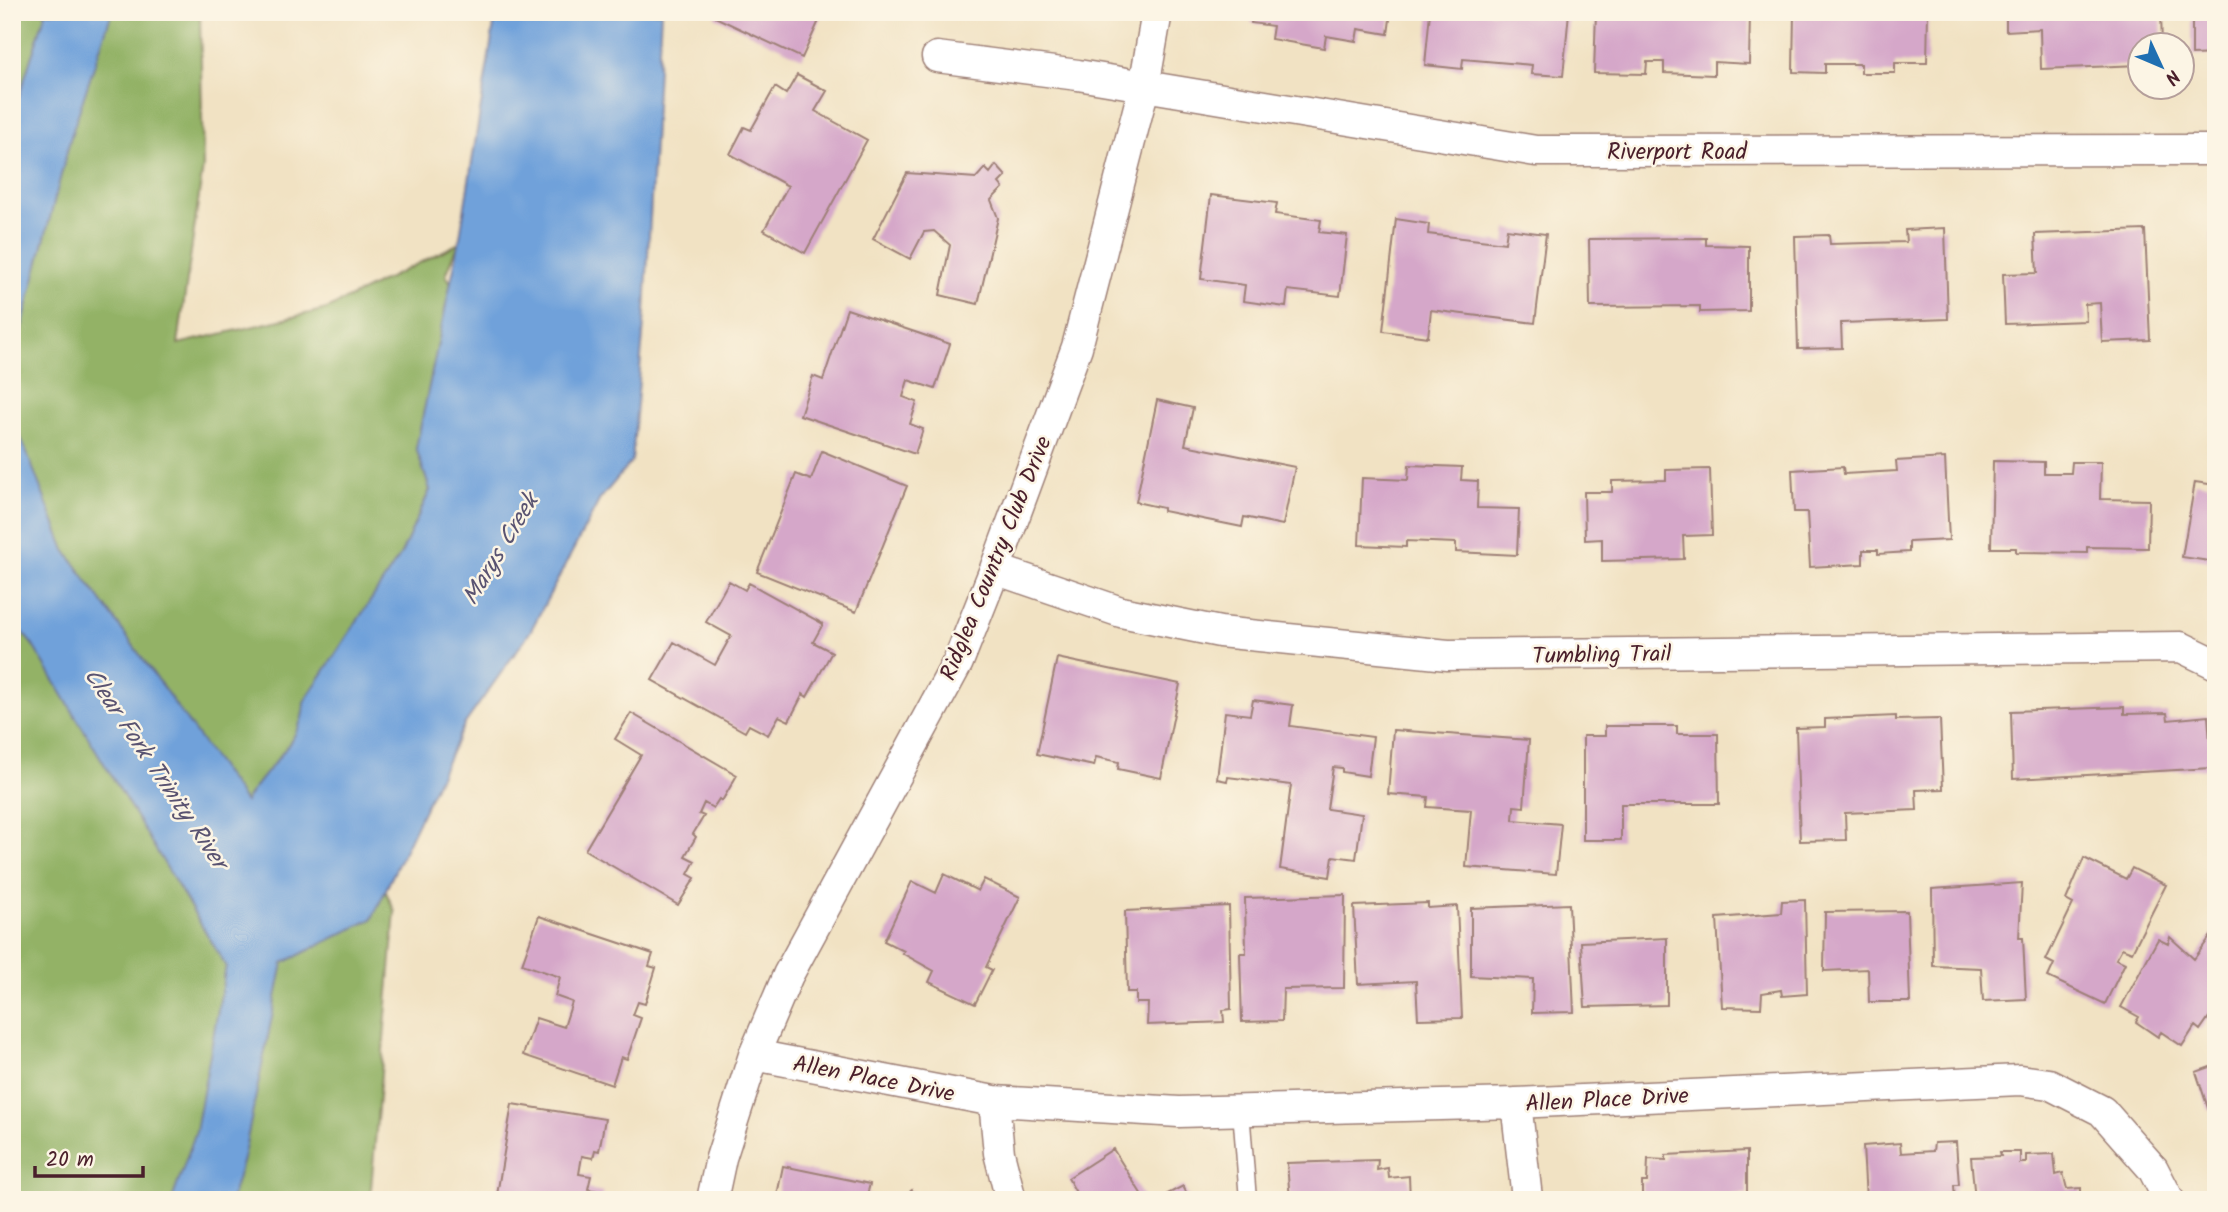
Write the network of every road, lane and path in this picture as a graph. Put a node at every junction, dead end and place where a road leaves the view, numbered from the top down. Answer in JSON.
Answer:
{"nodes":[{"id":1,"x":1157,"y":12,"type":"edge"},
{"id":2,"x":937,"y":57,"type":"dead end"},
{"id":3,"x":1144,"y":87,"type":"junction"},
{"id":4,"x":2216,"y":150,"type":"edge"},
{"id":5,"x":995,"y":569,"type":"junction"},
{"id":6,"x":2216,"y":664,"type":"edge"},
{"id":7,"x":754,"y":1055,"type":"junction"},
{"id":8,"x":994,"y":1101,"type":"junction"},
{"id":9,"x":1516,"y":1103,"type":"junction"},
{"id":10,"x":1241,"y":1110,"type":"junction"},
{"id":11,"x":1527,"y":1199,"type":"edge"},
{"id":12,"x":712,"y":1200,"type":"edge"},
{"id":13,"x":1011,"y":1200,"type":"edge"},
{"id":14,"x":1248,"y":1200,"type":"edge"},
{"id":15,"x":2169,"y":1200,"type":"edge"}],
"edges":[{"from":1,"to":3,"type":"street","name":"Ridglea Country Club Drive"},
{"from":2,"to":3,"type":"street"},
{"from":3,"to":4,"type":"street","name":"Riverport Road"},
{"from":3,"to":5,"type":"street","name":"Ridglea Country Club Drive"},
{"from":5,"to":6,"type":"street","name":"Tumbling Trail"},
{"from":5,"to":7,"type":"street","name":"Ridglea Country Club Drive"},
{"from":7,"to":8,"type":"street","name":"Allen Place Drive"},
{"from":7,"to":12,"type":"street","name":"Ridglea Country Club Drive"},
{"from":8,"to":10,"type":"street","name":"Allen Place Drive"},
{"from":8,"to":13,"type":"street"},
{"from":9,"to":10,"type":"street","name":"Allen Place Drive"},
{"from":9,"to":11,"type":"street"},
{"from":9,"to":15,"type":"street","name":"Allen Place Drive"},
{"from":10,"to":14,"type":"lane"}]}
